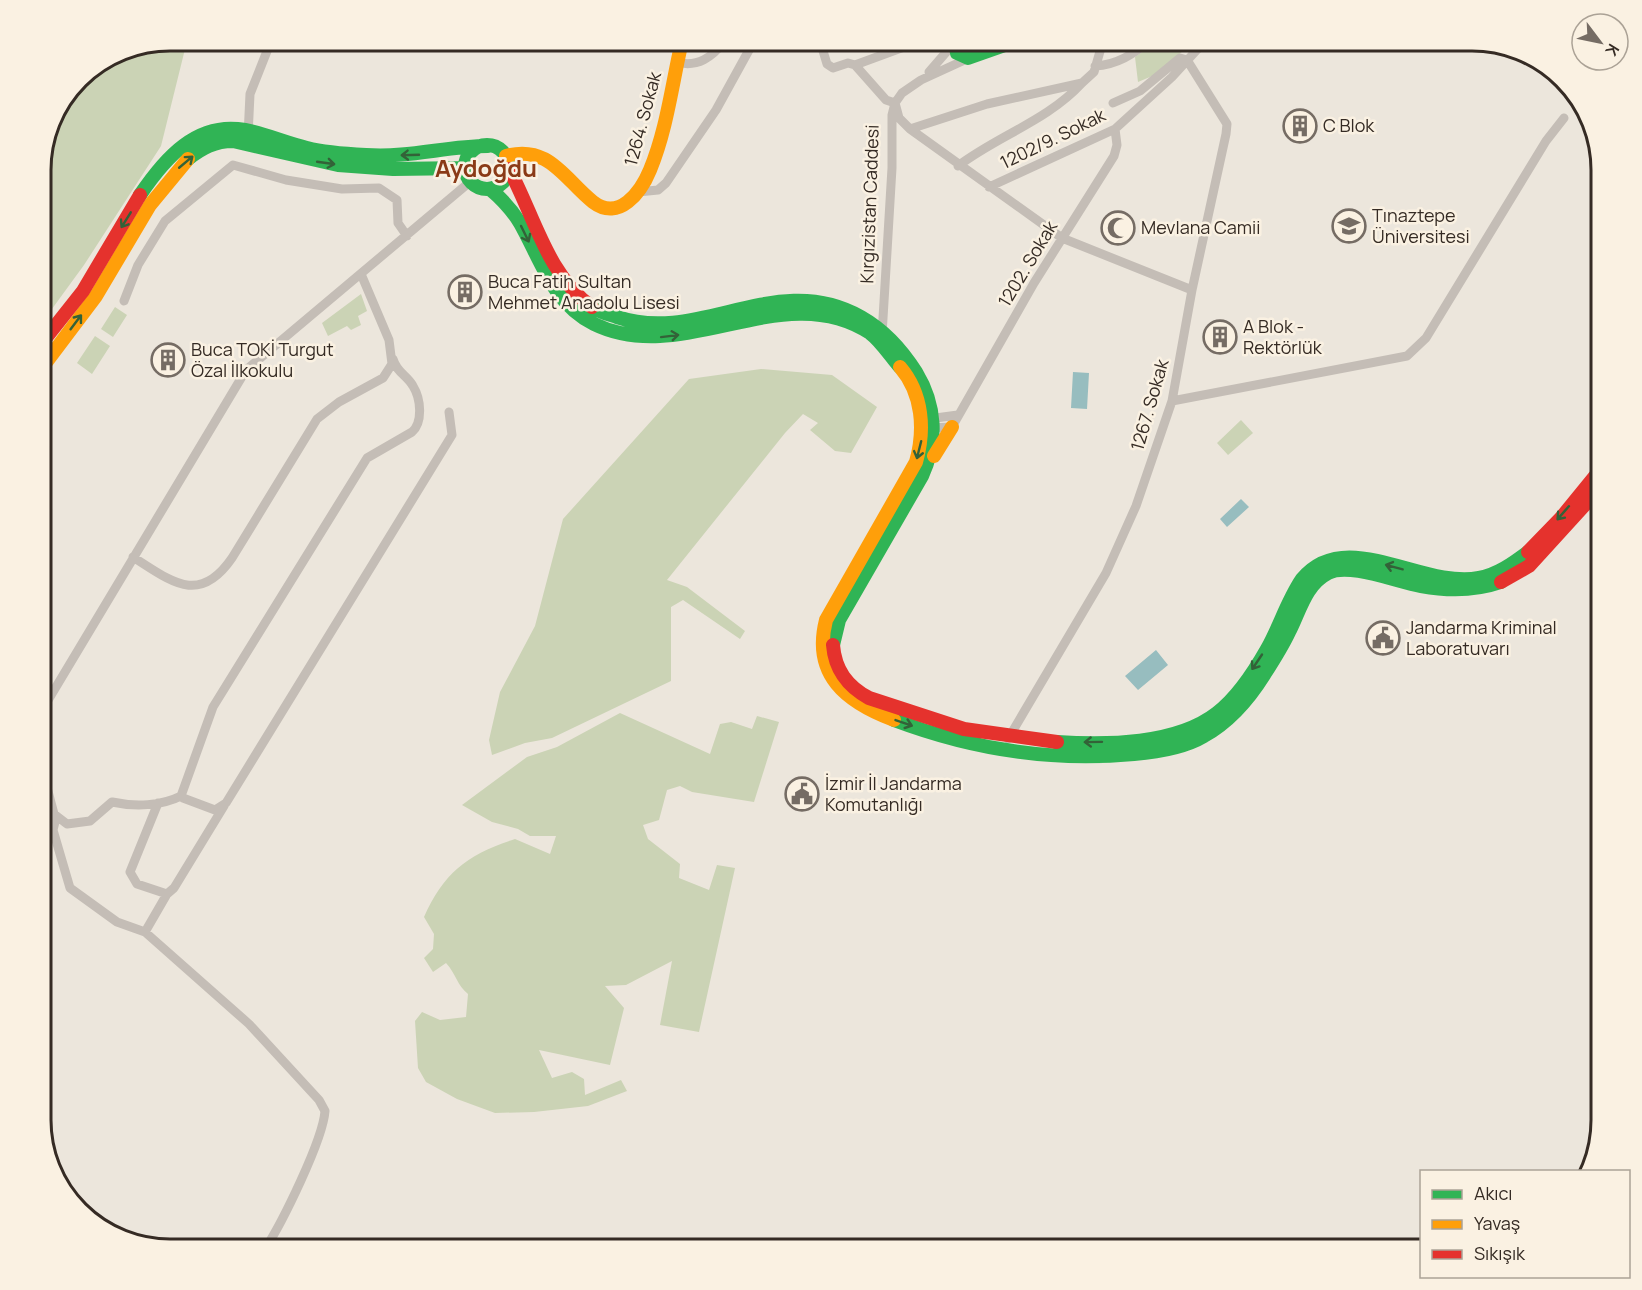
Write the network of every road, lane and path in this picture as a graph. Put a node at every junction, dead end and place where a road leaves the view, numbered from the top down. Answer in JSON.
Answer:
{"nodes":[{"id":1,"x":267,"y":51,"type":"edge"},
{"id":2,"x":678,"y":51,"type":"edge"},
{"id":3,"x":715,"y":51,"type":"edge"},
{"id":4,"x":748,"y":51,"type":"edge"},
{"id":5,"x":824,"y":51,"type":"edge"},
{"id":6,"x":893,"y":51,"type":"edge"},
{"id":7,"x":946,"y":51,"type":"edge"},
{"id":8,"x":957,"y":51,"type":"edge"},
{"id":9,"x":978,"y":51,"type":"edge"},
{"id":10,"x":988,"y":51,"type":"edge"},
{"id":11,"x":1100,"y":51,"type":"edge"},
{"id":12,"x":1135,"y":51,"type":"edge"},
{"id":13,"x":1195,"y":51,"type":"edge"},
{"id":14,"x":972,"y":57,"type":"junction"},
{"id":15,"x":1187,"y":60,"type":"junction"},
{"id":16,"x":676,"y":62,"type":"junction"},
{"id":17,"x":855,"y":65,"type":"junction"},
{"id":18,"x":1095,"y":66,"type":"junction"},
{"id":19,"x":921,"y":80,"type":"junction"},
{"id":20,"x":1083,"y":83,"type":"junction"},
{"id":21,"x":895,"y":103,"type":"junction"},
{"id":22,"x":1113,"y":103,"type":"dead end"},
{"id":23,"x":1564,"y":118,"type":"dead end"},
{"id":24,"x":910,"y":129,"type":"junction"},
{"id":25,"x":1115,"y":129,"type":"junction"},
{"id":26,"x":247,"y":130,"type":"junction"},
{"id":27,"x":249,"y":145,"type":"junction"},
{"id":28,"x":488,"y":146,"type":"junction"},
{"id":29,"x":508,"y":162,"type":"junction"},
{"id":30,"x":958,"y":166,"type":"junction"},
{"id":31,"x":468,"y":175,"type":"junction"},
{"id":32,"x":989,"y":187,"type":"junction"},
{"id":33,"x":490,"y":189,"type":"junction"},
{"id":34,"x":638,"y":192,"type":"junction"},
{"id":35,"x":407,"y":236,"type":"junction"},
{"id":36,"x":1062,"y":238,"type":"junction"},
{"id":37,"x":361,"y":274,"type":"junction"},
{"id":38,"x":1192,"y":290,"type":"junction"},
{"id":39,"x":124,"y":301,"type":"dead end"},
{"id":40,"x":51,"y":331,"type":"edge"},
{"id":41,"x":881,"y":337,"type":"junction"},
{"id":42,"x":51,"y":356,"type":"edge"},
{"id":43,"x":393,"y":359,"type":"junction"},
{"id":44,"x":1172,"y":401,"type":"junction"},
{"id":45,"x":449,"y":412,"type":"dead end"},
{"id":46,"x":955,"y":421,"type":"junction"},
{"id":47,"x":929,"y":424,"type":"junction"},
{"id":48,"x":922,"y":476,"type":"junction"},
{"id":49,"x":1591,"y":482,"type":"edge"},
{"id":50,"x":1591,"y":500,"type":"edge"},
{"id":51,"x":133,"y":557,"type":"junction"},
{"id":52,"x":51,"y":695,"type":"edge"},
{"id":53,"x":1008,"y":739,"type":"junction"},
{"id":54,"x":182,"y":796,"type":"junction"},
{"id":55,"x":51,"y":800,"type":"edge"},
{"id":56,"x":158,"y":803,"type":"junction"},
{"id":57,"x":226,"y":804,"type":"junction"},
{"id":58,"x":56,"y":818,"type":"junction"},
{"id":59,"x":167,"y":894,"type":"junction"},
{"id":60,"x":145,"y":932,"type":"junction"},
{"id":61,"x":271,"y":1239,"type":"edge"}],
"edges":[{"from":1,"to":26,"type":"street"},
{"from":2,"to":16,"type":"main road","name":"1264. Sokak"},
{"from":3,"to":16,"type":"street"},
{"from":4,"to":34,"type":"street"},
{"from":5,"to":17,"type":"street"},
{"from":6,"to":17,"type":"street"},
{"from":7,"to":19,"type":"street","name":"Kırgızistan Caddesi"},
{"from":8,"to":14,"type":"main road"},
{"from":9,"to":14,"type":"main road"},
{"from":10,"to":14,"type":"main road","name":"Kırgızistan Caddesi"},
{"from":11,"to":18,"type":"street"},
{"from":12,"to":18,"type":"street"},
{"from":13,"to":15,"type":"street","name":"1202/9. Sokak"},
{"from":14,"to":19,"type":"street","name":"Kırgızistan Caddesi"},
{"from":15,"to":22,"type":"street"},
{"from":15,"to":25,"type":"street","name":"1202/9. Sokak"},
{"from":15,"to":38,"type":"street","name":"1267. Sokak"},
{"from":16,"to":34,"type":"main road","name":"1264. Sokak"},
{"from":17,"to":21,"type":"street"},
{"from":18,"to":20,"type":"street"},
{"from":19,"to":21,"type":"street","name":"Kırgızistan Caddesi"},
{"from":20,"to":24,"type":"street"},
{"from":20,"to":30,"type":"street"},
{"from":21,"to":24,"type":"street"},
{"from":21,"to":41,"type":"street","name":"Kırgızistan Caddesi"},
{"from":23,"to":44,"type":"street"},
{"from":24,"to":30,"type":"street"},
{"from":25,"to":32,"type":"street","name":"1202/9. Sokak"},
{"from":25,"to":36,"type":"street","name":"1202. Sokak"},
{"from":26,"to":27,"type":"street"},
{"from":28,"to":26,"type":"main road","one_way":true},
{"from":26,"to":40,"type":"main road","one_way":true},
{"from":27,"to":31,"type":"main road","one_way":true},
{"from":42,"to":27,"type":"main road","one_way":true},
{"from":28,"to":29,"type":"main road"},
{"from":28,"to":31,"type":"main road"},
{"from":29,"to":33,"type":"main road"},
{"from":29,"to":34,"type":"main road","name":"1264. Sokak"},
{"from":29,"to":41,"type":"main road"},
{"from":30,"to":32,"type":"street"},
{"from":31,"to":33,"type":"main road"},
{"from":31,"to":35,"type":"street"},
{"from":32,"to":36,"type":"street"},
{"from":33,"to":41,"type":"main road","one_way":true},
{"from":35,"to":37,"type":"street"},
{"from":35,"to":39,"type":"street"},
{"from":36,"to":38,"type":"street"},
{"from":36,"to":46,"type":"street","name":"1202. Sokak"},
{"from":37,"to":43,"type":"street"},
{"from":37,"to":51,"type":"street"},
{"from":38,"to":44,"type":"street","name":"1267. Sokak"},
{"from":41,"to":47,"type":"main road"},
{"from":43,"to":51,"type":"street"},
{"from":43,"to":54,"type":"street"},
{"from":44,"to":53,"type":"street","name":"1267. Sokak"},
{"from":45,"to":57,"type":"street"},
{"from":46,"to":47,"type":"street"},
{"from":46,"to":47,"type":"street"},
{"from":46,"to":48,"type":"main road"},
{"from":47,"to":48,"type":"main road"},
{"from":47,"to":50,"type":"main road","one_way":true},
{"from":48,"to":53,"type":"main road"},
{"from":49,"to":53,"type":"main road","one_way":true},
{"from":51,"to":52,"type":"street"},
{"from":54,"to":56,"type":"street"},
{"from":54,"to":57,"type":"street"},
{"from":55,"to":58,"type":"street"},
{"from":56,"to":58,"type":"street"},
{"from":56,"to":59,"type":"street"},
{"from":57,"to":59,"type":"street"},
{"from":58,"to":60,"type":"street"},
{"from":59,"to":60,"type":"street"},
{"from":60,"to":61,"type":"street"}]}
